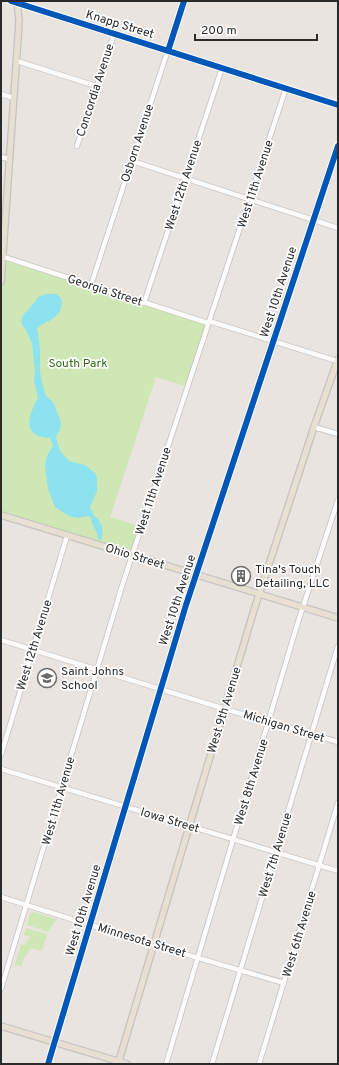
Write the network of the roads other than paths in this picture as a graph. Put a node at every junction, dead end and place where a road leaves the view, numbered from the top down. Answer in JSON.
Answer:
{"nodes":[{"id":1,"x":10,"y":1,"type":"edge"},
{"id":2,"x":184,"y":1,"type":"edge"},
{"id":3,"x":17,"y":2,"type":"edge"},
{"id":4,"x":114,"y":34,"type":"junction"},
{"id":5,"x":168,"y":50,"type":"junction"},
{"id":6,"x":17,"y":61,"type":"junction"},
{"id":7,"x":222,"y":68,"type":"junction"},
{"id":8,"x":96,"y":86,"type":"junction"},
{"id":9,"x":286,"y":88,"type":"junction"},
{"id":10,"x":1,"y":94,"type":"edge"},
{"id":11,"x":14,"y":98,"type":"junction"},
{"id":12,"x":338,"y":105,"type":"edge"},
{"id":13,"x":77,"y":146,"type":"dead end"},
{"id":14,"x":338,"y":146,"type":"edge"},
{"id":15,"x":1,"y":157,"type":"edge"},
{"id":16,"x":10,"y":159,"type":"junction"},
{"id":17,"x":132,"y":161,"type":"junction"},
{"id":18,"x":185,"y":179,"type":"junction"},
{"id":19,"x":250,"y":199,"type":"junction"},
{"id":20,"x":4,"y":207,"type":"edge"},
{"id":21,"x":313,"y":220,"type":"junction"},
{"id":22,"x":338,"y":228,"type":"edge"},
{"id":23,"x":2,"y":256,"type":"edge"},
{"id":24,"x":1,"y":282,"type":"edge"},
{"id":25,"x":91,"y":286,"type":"junction"},
{"id":26,"x":144,"y":303,"type":"junction"},
{"id":27,"x":209,"y":322,"type":"junction"},
{"id":28,"x":274,"y":341,"type":"junction"},
{"id":29,"x":338,"y":360,"type":"edge"},
{"id":30,"x":314,"y":427,"type":"junction"},
{"id":31,"x":338,"y":434,"type":"edge"},
{"id":32,"x":338,"y":500,"type":"edge"},
{"id":33,"x":1,"y":515,"type":"edge"},
{"id":34,"x":67,"y":536,"type":"junction"},
{"id":35,"x":132,"y":556,"type":"junction"},
{"id":36,"x":196,"y":575,"type":"junction"},
{"id":37,"x":259,"y":595,"type":"junction"},
{"id":38,"x":303,"y":608,"type":"junction"},
{"id":39,"x":338,"y":618,"type":"edge"},
{"id":40,"x":1,"y":640,"type":"edge"},
{"id":41,"x":338,"y":646,"type":"edge"},
{"id":42,"x":33,"y":649,"type":"junction"},
{"id":43,"x":97,"y":669,"type":"junction"},
{"id":44,"x":161,"y":689,"type":"junction"},
{"id":45,"x":225,"y":709,"type":"junction"},
{"id":46,"x":269,"y":721,"type":"junction"},
{"id":47,"x":312,"y":734,"type":"junction"},
{"id":48,"x":338,"y":742,"type":"edge"},
{"id":49,"x":1,"y":755,"type":"edge"},
{"id":50,"x":1,"y":769,"type":"edge"},
{"id":51,"x":62,"y":787,"type":"junction"},
{"id":52,"x":338,"y":803,"type":"edge"},
{"id":53,"x":126,"y":807,"type":"junction"},
{"id":54,"x":189,"y":826,"type":"junction"},
{"id":55,"x":234,"y":839,"type":"junction"},
{"id":56,"x":276,"y":851,"type":"junction"},
{"id":57,"x":320,"y":864,"type":"junction"},
{"id":58,"x":338,"y":871,"type":"edge"},
{"id":59,"x":1,"y":897,"type":"edge"},
{"id":60,"x":27,"y":905,"type":"junction"},
{"id":61,"x":90,"y":924,"type":"junction"},
{"id":62,"x":154,"y":945,"type":"junction"},
{"id":63,"x":198,"y":957,"type":"junction"},
{"id":64,"x":240,"y":970,"type":"junction"},
{"id":65,"x":284,"y":983,"type":"junction"},
{"id":66,"x":1,"y":989,"type":"edge"},
{"id":67,"x":1,"y":1026,"type":"edge"},
{"id":68,"x":55,"y":1042,"type":"junction"},
{"id":69,"x":119,"y":1063,"type":"edge"},
{"id":70,"x":48,"y":1064,"type":"edge"},
{"id":71,"x":127,"y":1064,"type":"edge"},
{"id":72,"x":166,"y":1064,"type":"edge"},
{"id":73,"x":212,"y":1064,"type":"edge"},
{"id":74,"x":259,"y":1064,"type":"edge"}],
"edges":[{"from":1,"to":3,"type":"street","name":"Knapp Street"},
{"from":2,"to":5,"type":"street","name":"Osborn Avenue"},
{"from":3,"to":4,"type":"street","name":"Knapp Street"},
{"from":3,"to":6,"type":"main road"},
{"from":4,"to":5,"type":"street","name":"Knapp Street"},
{"from":4,"to":8,"type":"street","name":"Concordia Avenue"},
{"from":5,"to":7,"type":"street","name":"Knapp Street"},
{"from":5,"to":17,"type":"street","name":"Osborn Avenue"},
{"from":6,"to":8,"type":"street"},
{"from":6,"to":11,"type":"main road"},
{"from":7,"to":9,"type":"street","name":"Knapp Street"},
{"from":7,"to":18,"type":"street","name":"West 12th Avenue"},
{"from":8,"to":13,"type":"street","name":"Concordia Avenue"},
{"from":9,"to":12,"type":"street","name":"Knapp Street"},
{"from":9,"to":19,"type":"street","name":"West 11th Avenue"},
{"from":10,"to":11,"type":"street"},
{"from":11,"to":16,"type":"main road"},
{"from":14,"to":21,"type":"street","name":"West 10th Avenue"},
{"from":15,"to":16,"type":"street"},
{"from":16,"to":20,"type":"main road"},
{"from":17,"to":18,"type":"street"},
{"from":17,"to":25,"type":"street","name":"Osborn Avenue"},
{"from":18,"to":19,"type":"street"},
{"from":18,"to":26,"type":"street","name":"West 12th Avenue"},
{"from":19,"to":21,"type":"street"},
{"from":19,"to":27,"type":"street","name":"West 11th Avenue"},
{"from":20,"to":23,"type":"main road"},
{"from":21,"to":22,"type":"street"},
{"from":21,"to":28,"type":"street","name":"West 10th Avenue"},
{"from":23,"to":24,"type":"main road"},
{"from":23,"to":25,"type":"street","name":"Georgia Street"},
{"from":25,"to":26,"type":"street","name":"Georgia Street"},
{"from":26,"to":27,"type":"street","name":"Georgia Street"},
{"from":27,"to":28,"type":"street","name":"Georgia Street"},
{"from":27,"to":35,"type":"street","name":"West 11th Avenue"},
{"from":28,"to":29,"type":"street","name":"Georgia Street"},
{"from":28,"to":36,"type":"street","name":"West 10th Avenue"},
{"from":29,"to":30,"type":"main road","name":"West 9th Avenue"},
{"from":30,"to":31,"type":"street"},
{"from":30,"to":37,"type":"main road","name":"West 9th Avenue"},
{"from":32,"to":38,"type":"street","name":"West 8th Avenue"},
{"from":33,"to":34,"type":"main road","name":"Ohio Street"},
{"from":34,"to":35,"type":"main road","name":"Ohio Street"},
{"from":34,"to":42,"type":"street","name":"West 12th Avenue"},
{"from":35,"to":36,"type":"main road","name":"Ohio Street"},
{"from":35,"to":43,"type":"street","name":"West 11th Avenue"},
{"from":36,"to":37,"type":"main road","name":"Ohio Street"},
{"from":36,"to":44,"type":"street","name":"West 10th Avenue"},
{"from":37,"to":38,"type":"main road","name":"Ohio Street"},
{"from":37,"to":45,"type":"main road","name":"West 9th Avenue"},
{"from":38,"to":39,"type":"main road","name":"Ohio Street"},
{"from":38,"to":46,"type":"street","name":"West 8th Avenue"},
{"from":40,"to":42,"type":"street","name":"Michigan Street"},
{"from":41,"to":47,"type":"street","name":"West 7th Avenue"},
{"from":42,"to":43,"type":"street","name":"Michigan Street"},
{"from":42,"to":49,"type":"street","name":"West 12th Avenue"},
{"from":43,"to":44,"type":"street","name":"Michigan Street"},
{"from":43,"to":51,"type":"street","name":"West 11th Avenue"},
{"from":44,"to":45,"type":"street","name":"Michigan Street"},
{"from":44,"to":53,"type":"street","name":"West 10th Avenue"},
{"from":45,"to":46,"type":"street","name":"Michigan Street"},
{"from":45,"to":54,"type":"main road","name":"West 9th Avenue"},
{"from":46,"to":47,"type":"street","name":"Michigan Street"},
{"from":46,"to":55,"type":"street","name":"West 8th Avenue"},
{"from":47,"to":48,"type":"street","name":"Michigan Street"},
{"from":47,"to":56,"type":"street","name":"West 7th Avenue"},
{"from":50,"to":51,"type":"street","name":"Iowa Street"},
{"from":51,"to":53,"type":"street","name":"Iowa Street"},
{"from":51,"to":60,"type":"street","name":"West 11th Avenue"},
{"from":52,"to":57,"type":"street","name":"West 6th Avenue"},
{"from":53,"to":54,"type":"street","name":"Iowa Street"},
{"from":53,"to":61,"type":"street","name":"West 10th Avenue"},
{"from":54,"to":55,"type":"street","name":"Iowa Street"},
{"from":54,"to":62,"type":"main road","name":"West 9th Avenue"},
{"from":55,"to":56,"type":"street","name":"Iowa Street"},
{"from":55,"to":63,"type":"street","name":"West 8th Avenue"},
{"from":56,"to":57,"type":"street","name":"Iowa Street"},
{"from":56,"to":64,"type":"street","name":"West 7th Avenue"},
{"from":57,"to":58,"type":"street","name":"Iowa Street"},
{"from":57,"to":65,"type":"street","name":"West 6th Avenue"},
{"from":59,"to":60,"type":"street","name":"Minnesota Street"},
{"from":60,"to":61,"type":"street","name":"Minnesota Street"},
{"from":60,"to":66,"type":"street","name":"West 11th Avenue"},
{"from":61,"to":62,"type":"street","name":"Minnesota Street"},
{"from":61,"to":68,"type":"street","name":"West 10th Avenue"},
{"from":62,"to":63,"type":"street","name":"Minnesota Street"},
{"from":62,"to":69,"type":"main road","name":"West 9th Avenue"},
{"from":63,"to":64,"type":"street","name":"Minnesota Street"},
{"from":63,"to":72,"type":"street","name":"West 8th Avenue"},
{"from":64,"to":65,"type":"street","name":"Minnesota Street"},
{"from":64,"to":73,"type":"street","name":"West 7th Avenue"},
{"from":65,"to":74,"type":"street","name":"West 6th Avenue"},
{"from":67,"to":68,"type":"main road"},
{"from":68,"to":69,"type":"main road"},
{"from":68,"to":70,"type":"street","name":"West 10th Avenue"},
{"from":69,"to":71,"type":"main road"}]}
